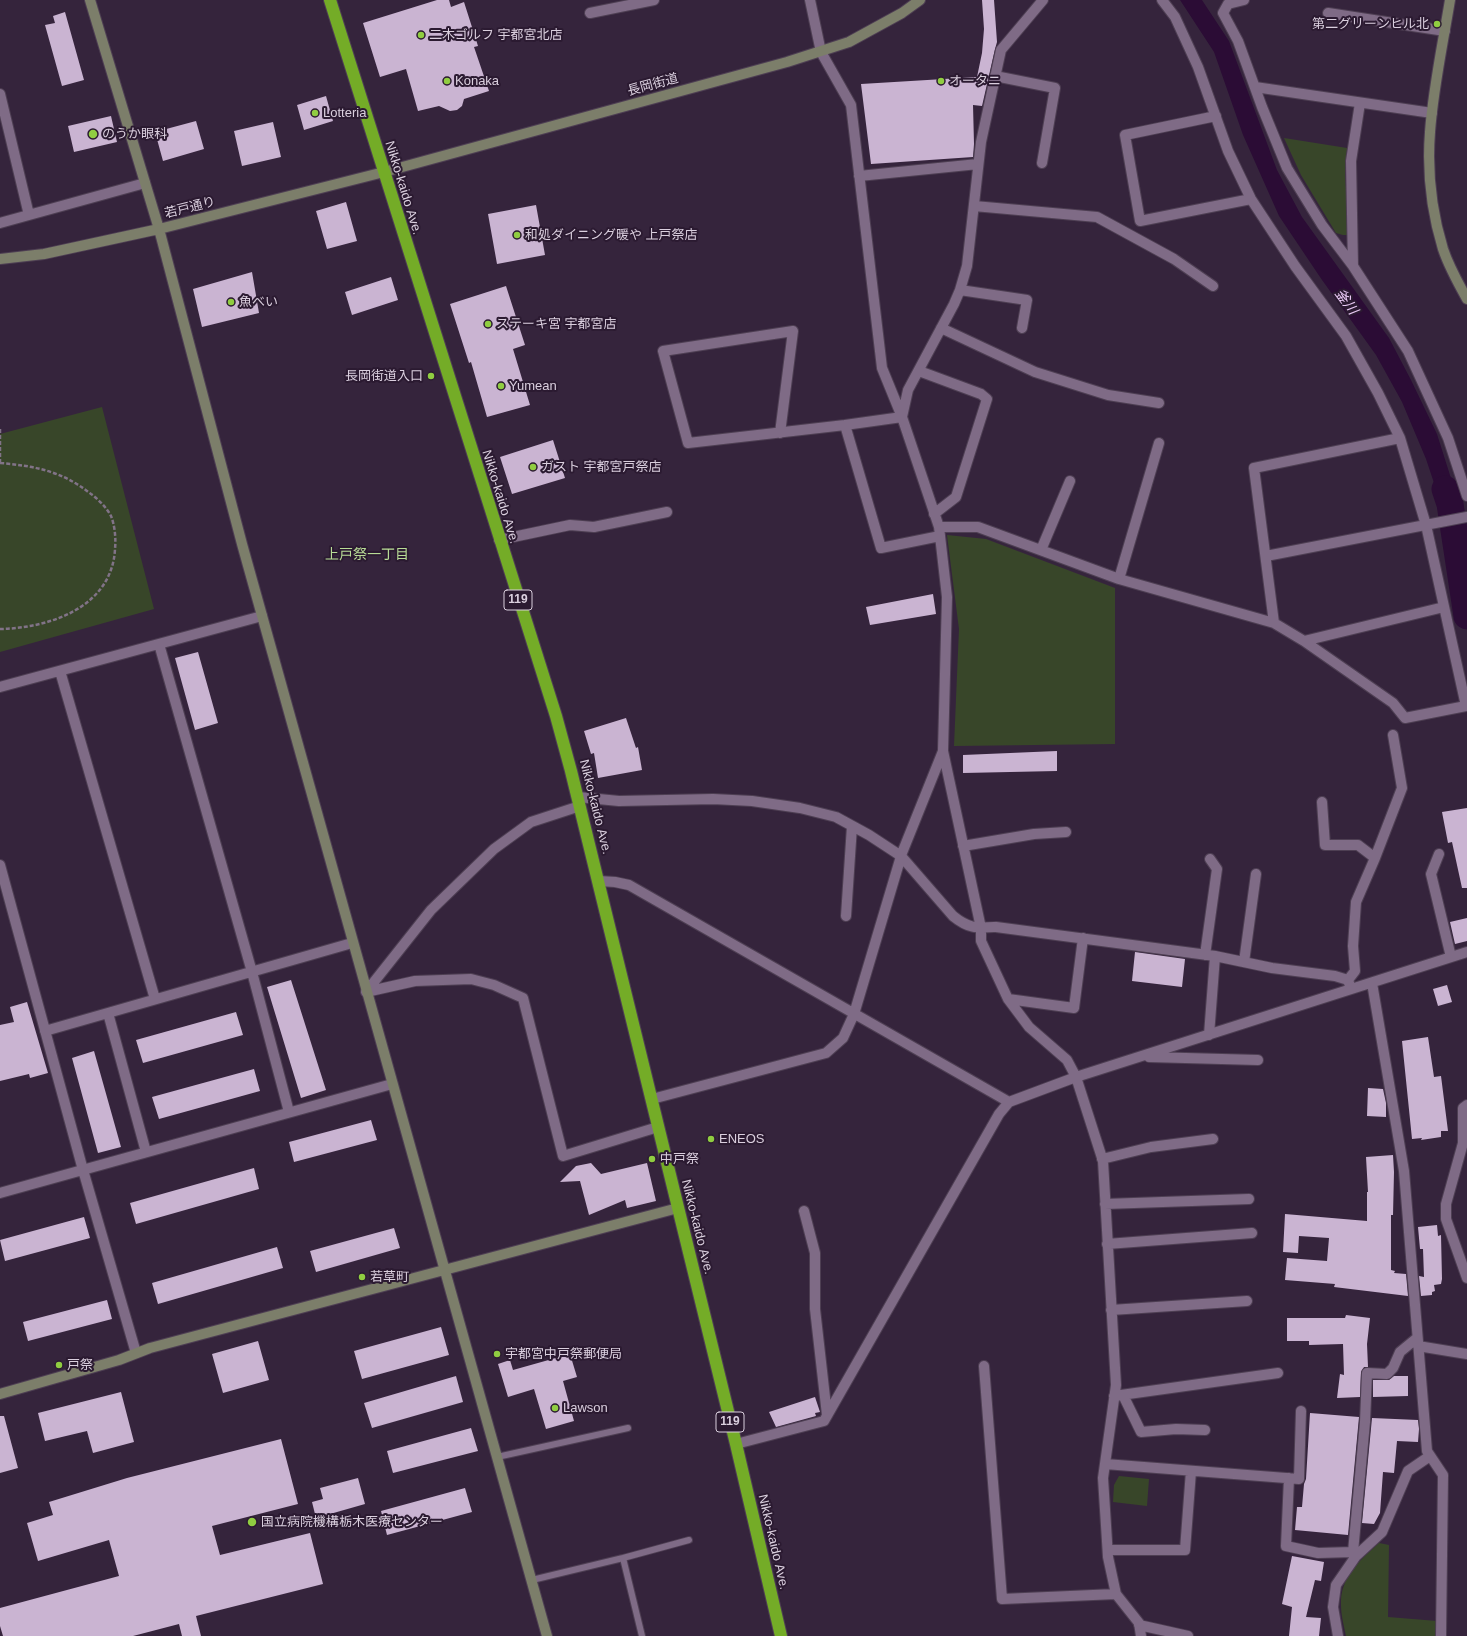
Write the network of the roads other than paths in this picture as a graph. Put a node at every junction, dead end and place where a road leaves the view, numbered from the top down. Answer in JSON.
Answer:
{"nodes":[{"id":1,"x":90,"y":0,"type":"edge"},
{"id":2,"x":330,"y":0,"type":"edge"},
{"id":3,"x":654,"y":0,"type":"edge"},
{"id":4,"x":810,"y":0,"type":"edge"},
{"id":5,"x":920,"y":0,"type":"edge"},
{"id":6,"x":1043,"y":0,"type":"edge"},
{"id":7,"x":1162,"y":0,"type":"edge"},
{"id":8,"x":1244,"y":0,"type":"edge"},
{"id":9,"x":1450,"y":0,"type":"edge"},
{"id":10,"x":1328,"y":13,"type":"dead end"},
{"id":11,"x":590,"y":14,"type":"dead end"},
{"id":12,"x":1445,"y":31,"type":"junction"},
{"id":13,"x":821,"y":52,"type":"junction"},
{"id":14,"x":995,"y":76,"type":"junction"},
{"id":15,"x":1255,"y":87,"type":"junction"},
{"id":16,"x":0,"y":94,"type":"edge"},
{"id":17,"x":1360,"y":103,"type":"junction"},
{"id":18,"x":1432,"y":113,"type":"junction"},
{"id":19,"x":1216,"y":116,"type":"junction"},
{"id":20,"x":1042,"y":163,"type":"dead end"},
{"id":21,"x":978,"y":164,"type":"junction"},
{"id":22,"x":384,"y":172,"type":"junction"},
{"id":23,"x":859,"y":176,"type":"junction"},
{"id":24,"x":145,"y":183,"type":"junction"},
{"id":25,"x":1251,"y":199,"type":"junction"},
{"id":26,"x":974,"y":206,"type":"junction"},
{"id":27,"x":29,"y":215,"type":"junction"},
{"id":28,"x":0,"y":223,"type":"edge"},
{"id":29,"x":159,"y":229,"type":"junction"},
{"id":30,"x":1,"y":257,"type":"edge"},
{"id":31,"x":1353,"y":266,"type":"junction"},
{"id":32,"x":1213,"y":286,"type":"dead end"},
{"id":33,"x":960,"y":290,"type":"junction"},
{"id":34,"x":1467,"y":299,"type":"edge"},
{"id":35,"x":941,"y":328,"type":"junction"},
{"id":36,"x":1022,"y":328,"type":"dead end"},
{"id":37,"x":919,"y":371,"type":"junction"},
{"id":38,"x":1158,"y":403,"type":"dead end"},
{"id":39,"x":902,"y":417,"type":"junction"},
{"id":40,"x":845,"y":425,"type":"junction"},
{"id":41,"x":780,"y":433,"type":"junction"},
{"id":42,"x":1400,"y":438,"type":"junction"},
{"id":43,"x":1159,"y":443,"type":"dead end"},
{"id":44,"x":1070,"y":481,"type":"dead end"},
{"id":45,"x":1467,"y":496,"type":"edge"},
{"id":46,"x":667,"y":512,"type":"dead end"},
{"id":47,"x":934,"y":514,"type":"junction"},
{"id":48,"x":1467,"y":517,"type":"edge"},
{"id":49,"x":1430,"y":525,"type":"junction"},
{"id":50,"x":939,"y":531,"type":"junction"},
{"id":51,"x":499,"y":540,"type":"junction"},
{"id":52,"x":1041,"y":550,"type":"junction"},
{"id":53,"x":1266,"y":556,"type":"junction"},
{"id":54,"x":1119,"y":579,"type":"junction"},
{"id":55,"x":1444,"y":607,"type":"junction"},
{"id":56,"x":262,"y":616,"type":"junction"},
{"id":57,"x":1274,"y":623,"type":"junction"},
{"id":58,"x":1304,"y":641,"type":"junction"},
{"id":59,"x":159,"y":644,"type":"junction"},
{"id":60,"x":60,"y":671,"type":"junction"},
{"id":61,"x":0,"y":687,"type":"edge"},
{"id":62,"x":1393,"y":735,"type":"dead end"},
{"id":63,"x":943,"y":751,"type":"junction"},
{"id":64,"x":579,"y":801,"type":"junction"},
{"id":65,"x":1322,"y":802,"type":"dead end"},
{"id":66,"x":852,"y":826,"type":"junction"},
{"id":67,"x":1066,"y":832,"type":"dead end"},
{"id":68,"x":963,"y":846,"type":"junction"},
{"id":69,"x":1438,"y":854,"type":"dead end"},
{"id":70,"x":901,"y":856,"type":"junction"},
{"id":71,"x":1375,"y":858,"type":"junction"},
{"id":72,"x":1210,"y":859,"type":"dead end"},
{"id":73,"x":0,"y":865,"type":"edge"},
{"id":74,"x":1256,"y":874,"type":"dead end"},
{"id":75,"x":599,"y":881,"type":"junction"},
{"id":76,"x":846,"y":916,"type":"dead end"},
{"id":77,"x":981,"y":928,"type":"junction"},
{"id":78,"x":1082,"y":938,"type":"junction"},
{"id":79,"x":352,"y":943,"type":"junction"},
{"id":80,"x":1467,"y":952,"type":"edge"},
{"id":81,"x":1210,"y":955,"type":"junction"},
{"id":82,"x":1451,"y":957,"type":"junction"},
{"id":83,"x":1244,"y":962,"type":"junction"},
{"id":84,"x":252,"y":972,"type":"junction"},
{"id":85,"x":1372,"y":983,"type":"junction"},
{"id":86,"x":1350,"y":985,"type":"junction"},
{"id":87,"x":366,"y":992,"type":"junction"},
{"id":88,"x":155,"y":999,"type":"junction"},
{"id":89,"x":1008,"y":999,"type":"junction"},
{"id":90,"x":108,"y":1013,"type":"junction"},
{"id":91,"x":854,"y":1014,"type":"junction"},
{"id":92,"x":45,"y":1031,"type":"junction"},
{"id":93,"x":1209,"y":1035,"type":"junction"},
{"id":94,"x":1141,"y":1057,"type":"junction"},
{"id":95,"x":1258,"y":1060,"type":"dead end"},
{"id":96,"x":1076,"y":1077,"type":"junction"},
{"id":97,"x":392,"y":1084,"type":"junction"},
{"id":98,"x":652,"y":1099,"type":"junction"},
{"id":99,"x":1010,"y":1102,"type":"junction"},
{"id":100,"x":1467,"y":1105,"type":"edge"},
{"id":101,"x":289,"y":1112,"type":"junction"},
{"id":102,"x":658,"y":1127,"type":"junction"},
{"id":103,"x":1213,"y":1139,"type":"dead end"},
{"id":104,"x":146,"y":1152,"type":"junction"},
{"id":105,"x":1102,"y":1159,"type":"junction"},
{"id":106,"x":83,"y":1170,"type":"junction"},
{"id":107,"x":0,"y":1193,"type":"edge"},
{"id":108,"x":1249,"y":1198,"type":"dead end"},
{"id":109,"x":1105,"y":1204,"type":"junction"},
{"id":110,"x":678,"y":1208,"type":"junction"},
{"id":111,"x":804,"y":1211,"type":"dead end"},
{"id":112,"x":1252,"y":1233,"type":"dead end"},
{"id":113,"x":1107,"y":1244,"type":"junction"},
{"id":114,"x":445,"y":1269,"type":"junction"},
{"id":115,"x":1467,"y":1278,"type":"edge"},
{"id":116,"x":1246,"y":1301,"type":"dead end"},
{"id":117,"x":1111,"y":1310,"type":"junction"},
{"id":118,"x":1417,"y":1342,"type":"junction"},
{"id":119,"x":136,"y":1353,"type":"junction"},
{"id":120,"x":1467,"y":1354,"type":"edge"},
{"id":121,"x":984,"y":1366,"type":"dead end"},
{"id":122,"x":1278,"y":1373,"type":"dead end"},
{"id":123,"x":0,"y":1394,"type":"edge"},
{"id":124,"x":1118,"y":1395,"type":"junction"},
{"id":125,"x":1302,"y":1411,"type":"dead end"},
{"id":126,"x":827,"y":1415,"type":"junction"},
{"id":127,"x":628,"y":1428,"type":"dead end"},
{"id":128,"x":1205,"y":1430,"type":"dead end"},
{"id":129,"x":736,"y":1444,"type":"junction"},
{"id":130,"x":1430,"y":1456,"type":"junction"},
{"id":131,"x":497,"y":1457,"type":"junction"},
{"id":132,"x":1105,"y":1464,"type":"junction"},
{"id":133,"x":1191,"y":1471,"type":"junction"},
{"id":134,"x":1290,"y":1478,"type":"junction"},
{"id":135,"x":689,"y":1540,"type":"dead end"},
{"id":136,"x":1108,"y":1550,"type":"junction"},
{"id":137,"x":1354,"y":1554,"type":"junction"},
{"id":138,"x":623,"y":1558,"type":"junction"},
{"id":139,"x":532,"y":1580,"type":"junction"},
{"id":140,"x":1116,"y":1594,"type":"junction"},
{"id":141,"x":1139,"y":1625,"type":"junction"},
{"id":142,"x":547,"y":1636,"type":"edge"},
{"id":143,"x":642,"y":1636,"type":"edge"},
{"id":144,"x":781,"y":1636,"type":"edge"},
{"id":145,"x":1141,"y":1636,"type":"edge"},
{"id":146,"x":1188,"y":1636,"type":"edge"},
{"id":147,"x":1338,"y":1636,"type":"edge"},
{"id":148,"x":1441,"y":1636,"type":"edge"}],
"edges":[{"from":1,"to":24,"type":"street"},
{"from":2,"to":22,"type":"highway","name":"Nikko-kaido Ave.","number":"119"},
{"from":3,"to":11,"type":"street"},
{"from":4,"to":13,"type":"street"},
{"from":5,"to":13,"type":"street","name":"長岡街道"},
{"from":6,"to":14,"type":"street"},
{"from":7,"to":19,"type":"street"},
{"from":8,"to":15,"type":"street"},
{"from":9,"to":12,"type":"street"},
{"from":10,"to":12,"type":"street"},
{"from":12,"to":18,"type":"street"},
{"from":13,"to":22,"type":"street","name":"長岡街道"},
{"from":13,"to":23,"type":"street"},
{"from":14,"to":20,"type":"street"},
{"from":14,"to":21,"type":"street"},
{"from":15,"to":17,"type":"street"},
{"from":15,"to":31,"type":"street"},
{"from":16,"to":27,"type":"street"},
{"from":17,"to":18,"type":"street"},
{"from":17,"to":31,"type":"street"},
{"from":18,"to":34,"type":"street"},
{"from":19,"to":25,"type":"street"},
{"from":19,"to":25,"type":"street"},
{"from":21,"to":23,"type":"street"},
{"from":21,"to":26,"type":"street"},
{"from":22,"to":29,"type":"street","name":"若戸通り"},
{"from":22,"to":51,"type":"highway","name":"Nikko-kaido Ave.","number":"119"},
{"from":23,"to":39,"type":"street"},
{"from":24,"to":27,"type":"street"},
{"from":24,"to":29,"type":"street"},
{"from":25,"to":42,"type":"street"},
{"from":26,"to":32,"type":"street"},
{"from":26,"to":33,"type":"street"},
{"from":27,"to":28,"type":"street"},
{"from":29,"to":30,"type":"street","name":"若戸通り"},
{"from":29,"to":56,"type":"street"},
{"from":31,"to":45,"type":"street"},
{"from":33,"to":35,"type":"street"},
{"from":33,"to":36,"type":"street"},
{"from":35,"to":37,"type":"street"},
{"from":35,"to":38,"type":"street"},
{"from":37,"to":39,"type":"street"},
{"from":37,"to":47,"type":"street"},
{"from":39,"to":40,"type":"street"},
{"from":39,"to":47,"type":"street"},
{"from":40,"to":41,"type":"street"},
{"from":40,"to":50,"type":"street"},
{"from":41,"to":41,"type":"street"},
{"from":42,"to":49,"type":"street"},
{"from":42,"to":53,"type":"street"},
{"from":43,"to":54,"type":"street"},
{"from":44,"to":52,"type":"street"},
{"from":46,"to":51,"type":"street"},
{"from":47,"to":50,"type":"street"},
{"from":48,"to":49,"type":"street"},
{"from":49,"to":53,"type":"street"},
{"from":49,"to":55,"type":"street"},
{"from":50,"to":52,"type":"street"},
{"from":50,"to":63,"type":"street"},
{"from":51,"to":64,"type":"highway","name":"Nikko-kaido Ave.","number":"119"},
{"from":52,"to":54,"type":"street"},
{"from":53,"to":57,"type":"street"},
{"from":54,"to":57,"type":"street"},
{"from":55,"to":58,"type":"street"},
{"from":55,"to":58,"type":"street"},
{"from":56,"to":59,"type":"street"},
{"from":56,"to":79,"type":"street"},
{"from":57,"to":58,"type":"street"},
{"from":59,"to":60,"type":"street"},
{"from":59,"to":84,"type":"street"},
{"from":60,"to":61,"type":"street"},
{"from":60,"to":88,"type":"street"},
{"from":62,"to":71,"type":"street"},
{"from":63,"to":68,"type":"street"},
{"from":63,"to":70,"type":"street"},
{"from":64,"to":66,"type":"street"},
{"from":64,"to":75,"type":"highway","name":"Nikko-kaido Ave.","number":"119"},
{"from":64,"to":87,"type":"street"},
{"from":65,"to":71,"type":"street"},
{"from":66,"to":70,"type":"street"},
{"from":66,"to":76,"type":"street"},
{"from":67,"to":68,"type":"street"},
{"from":68,"to":77,"type":"street"},
{"from":69,"to":82,"type":"street"},
{"from":70,"to":77,"type":"street"},
{"from":70,"to":91,"type":"street"},
{"from":71,"to":86,"type":"street"},
{"from":72,"to":81,"type":"street"},
{"from":73,"to":92,"type":"street"},
{"from":74,"to":83,"type":"street"},
{"from":75,"to":91,"type":"street"},
{"from":75,"to":98,"type":"highway","name":"Nikko-kaido Ave.","number":"119"},
{"from":77,"to":78,"type":"street"},
{"from":77,"to":89,"type":"street"},
{"from":78,"to":81,"type":"street"},
{"from":78,"to":89,"type":"street"},
{"from":79,"to":84,"type":"street"},
{"from":79,"to":87,"type":"street"},
{"from":80,"to":82,"type":"street"},
{"from":81,"to":83,"type":"street"},
{"from":81,"to":93,"type":"street"},
{"from":82,"to":85,"type":"street"},
{"from":83,"to":86,"type":"street"},
{"from":84,"to":88,"type":"street"},
{"from":84,"to":101,"type":"street"},
{"from":85,"to":86,"type":"street"},
{"from":85,"to":118,"type":"street"},
{"from":86,"to":93,"type":"street"},
{"from":87,"to":97,"type":"street"},
{"from":87,"to":102,"type":"street"},
{"from":88,"to":90,"type":"street"},
{"from":89,"to":96,"type":"street"},
{"from":90,"to":92,"type":"street"},
{"from":90,"to":104,"type":"street"},
{"from":91,"to":98,"type":"street"},
{"from":91,"to":99,"type":"street"},
{"from":92,"to":106,"type":"street"},
{"from":93,"to":94,"type":"street"},
{"from":94,"to":95,"type":"street"},
{"from":94,"to":96,"type":"street"},
{"from":96,"to":99,"type":"street"},
{"from":96,"to":105,"type":"street"},
{"from":97,"to":101,"type":"street"},
{"from":97,"to":114,"type":"street"},
{"from":98,"to":102,"type":"highway","name":"Nikko-kaido Ave.","number":"119"},
{"from":99,"to":126,"type":"street"},
{"from":100,"to":115,"type":"street"},
{"from":101,"to":104,"type":"street"},
{"from":102,"to":110,"type":"highway","name":"Nikko-kaido Ave.","number":"119"},
{"from":103,"to":105,"type":"street"},
{"from":104,"to":106,"type":"street"},
{"from":105,"to":109,"type":"street"},
{"from":106,"to":107,"type":"street"},
{"from":106,"to":119,"type":"street"},
{"from":108,"to":109,"type":"street"},
{"from":109,"to":113,"type":"street"},
{"from":110,"to":114,"type":"street"},
{"from":110,"to":129,"type":"highway","name":"Nikko-kaido Ave.","number":"119"},
{"from":111,"to":126,"type":"street"},
{"from":112,"to":113,"type":"street"},
{"from":113,"to":117,"type":"street"},
{"from":114,"to":119,"type":"street"},
{"from":114,"to":131,"type":"street"},
{"from":116,"to":117,"type":"street"},
{"from":117,"to":124,"type":"street"},
{"from":118,"to":120,"type":"street"},
{"from":118,"to":130,"type":"street"},
{"from":118,"to":137,"type":"street"},
{"from":119,"to":123,"type":"street"},
{"from":121,"to":140,"type":"street"},
{"from":122,"to":124,"type":"street"},
{"from":124,"to":128,"type":"street"},
{"from":124,"to":132,"type":"street"},
{"from":125,"to":134,"type":"street"},
{"from":126,"to":129,"type":"street"},
{"from":127,"to":131,"type":"lane"},
{"from":129,"to":144,"type":"highway","name":"Nikko-kaido Ave.","number":"119"},
{"from":130,"to":137,"type":"street"},
{"from":130,"to":148,"type":"street"},
{"from":131,"to":139,"type":"street"},
{"from":132,"to":133,"type":"street"},
{"from":132,"to":136,"type":"street"},
{"from":133,"to":134,"type":"street"},
{"from":133,"to":136,"type":"street"},
{"from":134,"to":137,"type":"street"},
{"from":135,"to":138,"type":"lane"},
{"from":136,"to":140,"type":"street"},
{"from":137,"to":147,"type":"street"},
{"from":138,"to":139,"type":"lane"},
{"from":138,"to":143,"type":"lane"},
{"from":139,"to":142,"type":"street"},
{"from":140,"to":141,"type":"street"},
{"from":141,"to":145,"type":"street"},
{"from":141,"to":146,"type":"street"}]}
